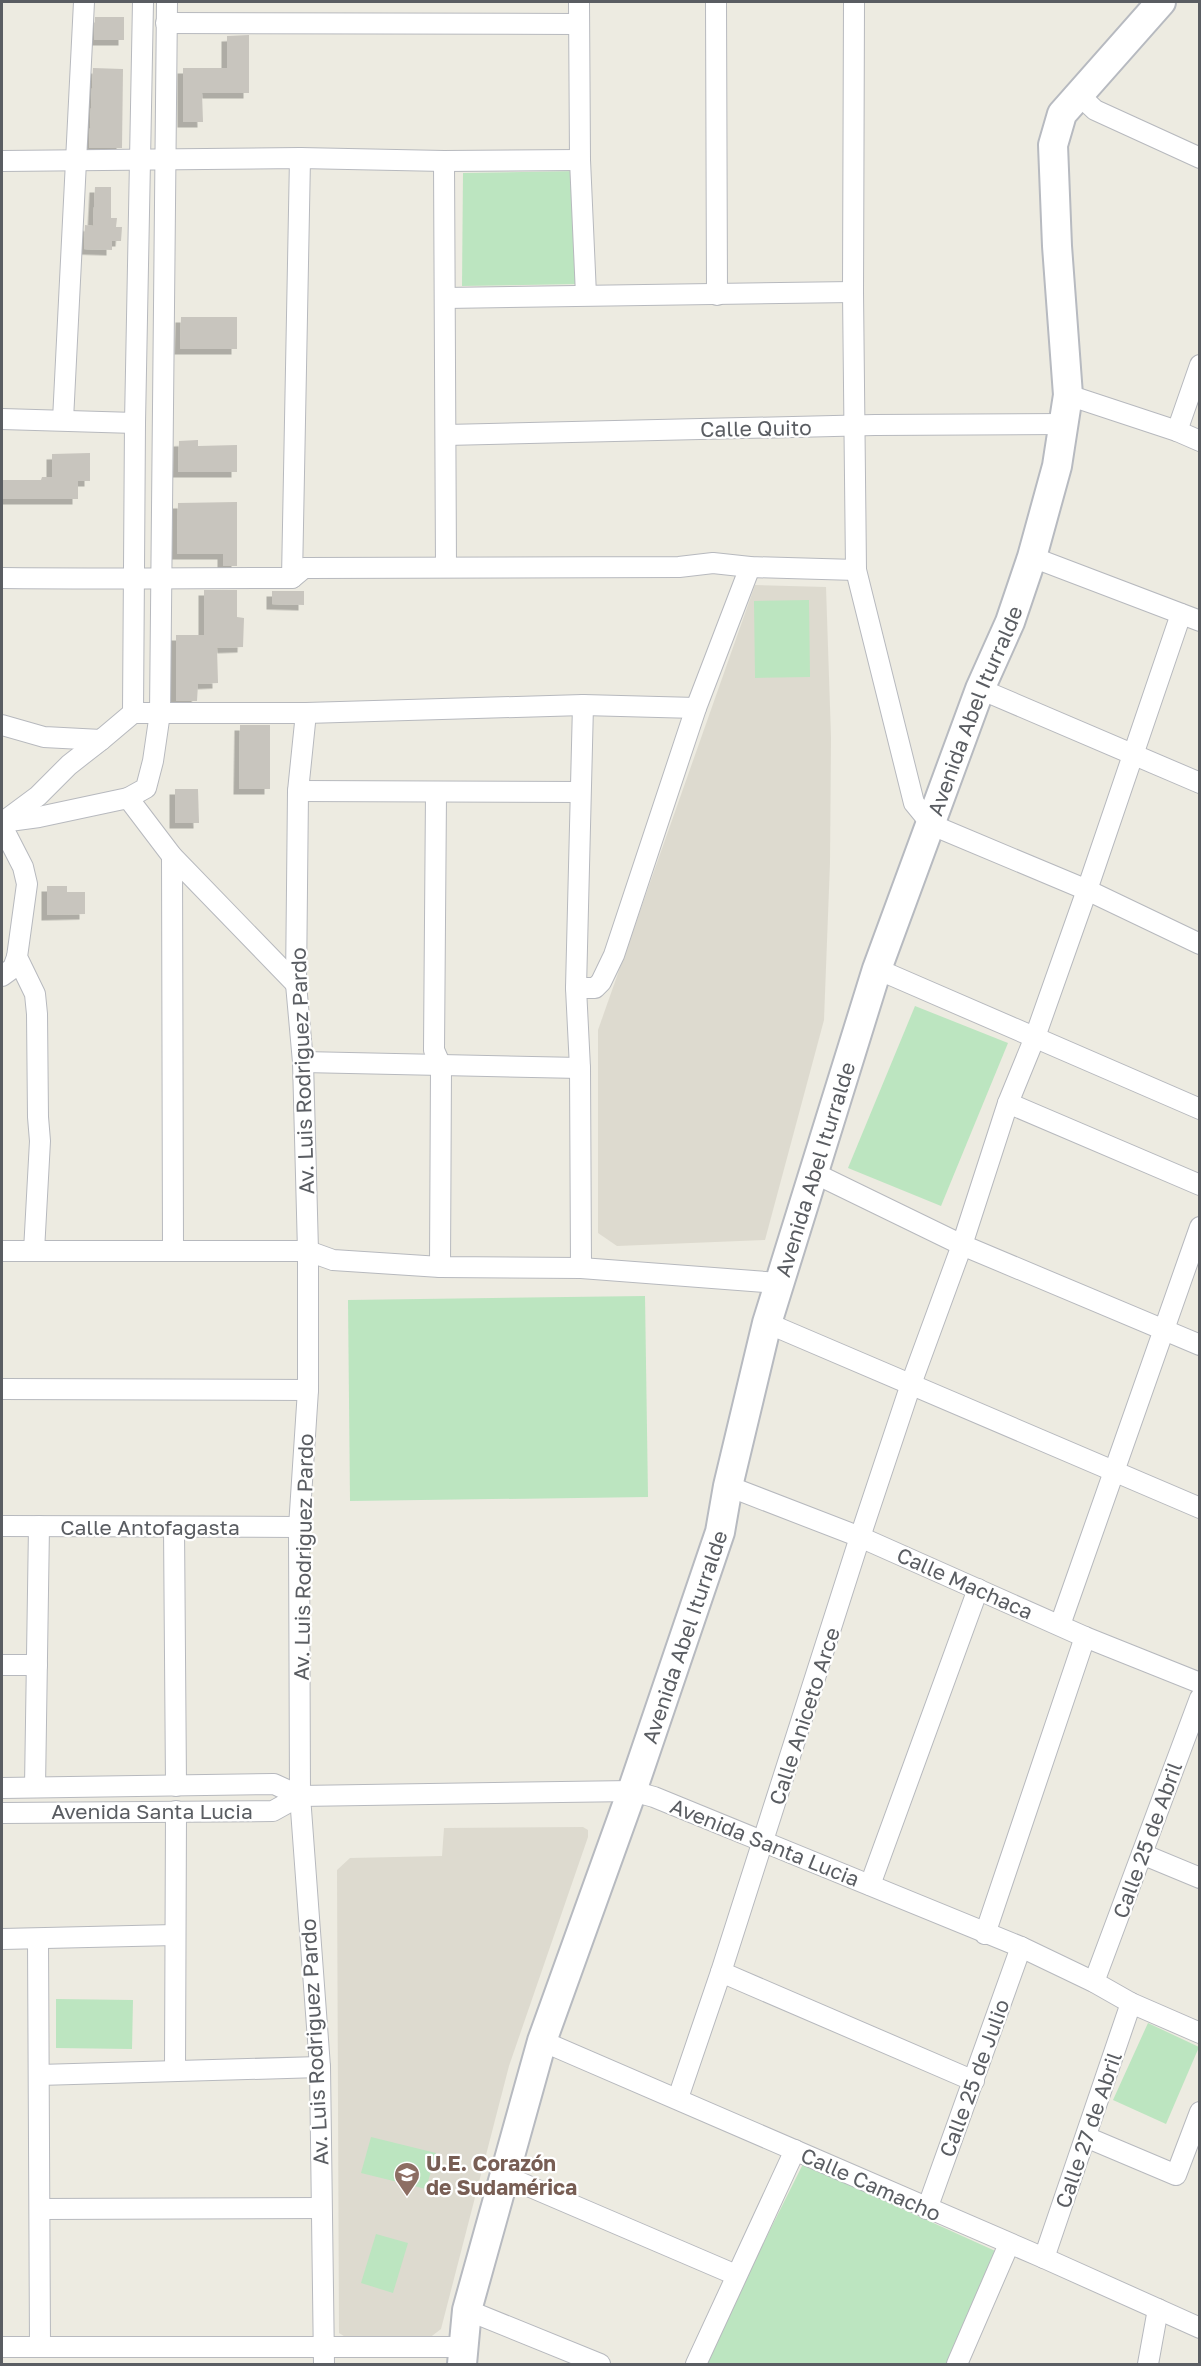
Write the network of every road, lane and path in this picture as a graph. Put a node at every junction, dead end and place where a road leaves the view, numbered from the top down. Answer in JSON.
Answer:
{"nodes":[{"id":1,"x":84,"y":2,"type":"edge"},
{"id":2,"x":143,"y":2,"type":"edge"},
{"id":3,"x":167,"y":2,"type":"edge"},
{"id":4,"x":579,"y":2,"type":"edge"},
{"id":5,"x":716,"y":2,"type":"edge"},
{"id":6,"x":854,"y":2,"type":"edge"},
{"id":7,"x":1161,"y":2,"type":"edge"},
{"id":8,"x":166,"y":23,"type":"junction"},
{"id":9,"x":578,"y":24,"type":"junction"},
{"id":10,"x":1078,"y":94,"type":"junction"},
{"id":11,"x":300,"y":158,"type":"junction"},
{"id":12,"x":1200,"y":158,"type":"edge"},
{"id":13,"x":142,"y":160,"type":"junction"},
{"id":14,"x":580,"y":160,"type":"junction"},
{"id":15,"x":2,"y":161,"type":"edge"},
{"id":16,"x":75,"y":161,"type":"junction"},
{"id":17,"x":165,"y":161,"type":"junction"},
{"id":18,"x":444,"y":161,"type":"junction"},
{"id":19,"x":853,"y":292,"type":"junction"},
{"id":20,"x":586,"y":295,"type":"junction"},
{"id":21,"x":717,"y":295,"type":"junction"},
{"id":22,"x":445,"y":298,"type":"junction"},
{"id":23,"x":1200,"y":365,"type":"edge"},
{"id":24,"x":1068,"y":395,"type":"junction"},
{"id":25,"x":2,"y":419,"type":"edge"},
{"id":26,"x":63,"y":420,"type":"junction"},
{"id":27,"x":135,"y":423,"type":"junction"},
{"id":28,"x":1065,"y":424,"type":"junction"},
{"id":29,"x":856,"y":426,"type":"junction"},
{"id":30,"x":1177,"y":431,"type":"junction"},
{"id":31,"x":446,"y":435,"type":"junction"},
{"id":32,"x":1200,"y":441,"type":"edge"},
{"id":33,"x":1032,"y":557,"type":"junction"},
{"id":34,"x":446,"y":567,"type":"junction"},
{"id":35,"x":750,"y":567,"type":"junction"},
{"id":36,"x":856,"y":570,"type":"junction"},
{"id":37,"x":162,"y":577,"type":"junction"},
{"id":38,"x":2,"y":578,"type":"edge"},
{"id":39,"x":292,"y":578,"type":"junction"},
{"id":40,"x":134,"y":580,"type":"junction"},
{"id":41,"x":1181,"y":614,"type":"junction"},
{"id":42,"x":1200,"y":621,"type":"edge"},
{"id":43,"x":980,"y":689,"type":"junction"},
{"id":44,"x":583,"y":705,"type":"junction"},
{"id":45,"x":696,"y":708,"type":"junction"},
{"id":46,"x":133,"y":712,"type":"junction"},
{"id":47,"x":306,"y":712,"type":"junction"},
{"id":48,"x":160,"y":713,"type":"junction"},
{"id":49,"x":2,"y":725,"type":"edge"},
{"id":50,"x":101,"y":740,"type":"junction"},
{"id":51,"x":1134,"y":754,"type":"junction"},
{"id":52,"x":1200,"y":783,"type":"edge"},
{"id":53,"x":298,"y":791,"type":"junction"},
{"id":54,"x":580,"y":792,"type":"junction"},
{"id":55,"x":436,"y":793,"type":"junction"},
{"id":56,"x":128,"y":798,"type":"junction"},
{"id":57,"x":2,"y":823,"type":"edge"},
{"id":58,"x":932,"y":825,"type":"junction"},
{"id":59,"x":172,"y":856,"type":"junction"},
{"id":60,"x":1087,"y":890,"type":"junction"},
{"id":61,"x":1200,"y":944,"type":"edge"},
{"id":62,"x":17,"y":957,"type":"junction"},
{"id":63,"x":878,"y":969,"type":"junction"},
{"id":64,"x":2,"y":976,"type":"edge"},
{"id":65,"x":296,"y":984,"type":"junction"},
{"id":66,"x":576,"y":988,"type":"junction"},
{"id":67,"x":1035,"y":1037,"type":"junction"},
{"id":68,"x":303,"y":1062,"type":"junction"},
{"id":69,"x":441,"y":1066,"type":"junction"},
{"id":70,"x":579,"y":1068,"type":"junction"},
{"id":71,"x":1008,"y":1103,"type":"junction"},
{"id":72,"x":1200,"y":1109,"type":"edge"},
{"id":73,"x":814,"y":1173,"type":"junction"},
{"id":74,"x":1200,"y":1185,"type":"edge"},
{"id":75,"x":1200,"y":1227,"type":"edge"},
{"id":76,"x":962,"y":1245,"type":"junction"},
{"id":77,"x":173,"y":1250,"type":"junction"},
{"id":78,"x":2,"y":1251,"type":"edge"},
{"id":79,"x":34,"y":1251,"type":"junction"},
{"id":80,"x":308,"y":1251,"type":"junction"},
{"id":81,"x":440,"y":1267,"type":"junction"},
{"id":82,"x":581,"y":1268,"type":"junction"},
{"id":83,"x":779,"y":1283,"type":"junction"},
{"id":84,"x":767,"y":1323,"type":"junction"},
{"id":85,"x":1164,"y":1329,"type":"junction"},
{"id":86,"x":1200,"y":1345,"type":"edge"},
{"id":87,"x":911,"y":1384,"type":"junction"},
{"id":88,"x":2,"y":1389,"type":"edge"},
{"id":89,"x":308,"y":1390,"type":"junction"},
{"id":90,"x":1116,"y":1470,"type":"junction"},
{"id":91,"x":728,"y":1486,"type":"junction"},
{"id":92,"x":1200,"y":1508,"type":"edge"},
{"id":93,"x":2,"y":1526,"type":"edge"},
{"id":94,"x":39,"y":1526,"type":"junction"},
{"id":95,"x":174,"y":1527,"type":"junction"},
{"id":96,"x":299,"y":1527,"type":"junction"},
{"id":97,"x":860,"y":1537,"type":"junction"},
{"id":98,"x":978,"y":1589,"type":"junction"},
{"id":99,"x":1060,"y":1625,"type":"junction"},
{"id":100,"x":1085,"y":1636,"type":"junction"},
{"id":101,"x":2,"y":1665,"type":"edge"},
{"id":102,"x":37,"y":1665,"type":"junction"},
{"id":103,"x":1200,"y":1683,"type":"edge"},
{"id":104,"x":1200,"y":1698,"type":"edge"},
{"id":105,"x":176,"y":1786,"type":"junction"},
{"id":106,"x":35,"y":1787,"type":"junction"},
{"id":107,"x":2,"y":1788,"type":"edge"},
{"id":108,"x":632,"y":1791,"type":"junction"},
{"id":109,"x":300,"y":1796,"type":"junction"},
{"id":110,"x":176,"y":1811,"type":"junction"},
{"id":111,"x":2,"y":1813,"type":"edge"},
{"id":112,"x":764,"y":1841,"type":"junction"},
{"id":113,"x":1142,"y":1854,"type":"junction"},
{"id":114,"x":1200,"y":1878,"type":"edge"},
{"id":115,"x":870,"y":1885,"type":"junction"},
{"id":116,"x":985,"y":1934,"type":"junction"},
{"id":117,"x":175,"y":1935,"type":"junction"},
{"id":118,"x":2,"y":1939,"type":"edge"},
{"id":119,"x":38,"y":1940,"type":"junction"},
{"id":120,"x":1021,"y":1947,"type":"junction"},
{"id":121,"x":721,"y":1972,"type":"junction"},
{"id":122,"x":1094,"y":1982,"type":"junction"},
{"id":123,"x":1131,"y":2003,"type":"junction"},
{"id":124,"x":1200,"y":2033,"type":"edge"},
{"id":125,"x":542,"y":2041,"type":"junction"},
{"id":126,"x":320,"y":2067,"type":"junction"},
{"id":127,"x":175,"y":2071,"type":"junction"},
{"id":128,"x":39,"y":2075,"type":"junction"},
{"id":129,"x":974,"y":2081,"type":"junction"},
{"id":130,"x":678,"y":2098,"type":"junction"},
{"id":131,"x":1200,"y":2112,"type":"edge"},
{"id":132,"x":1086,"y":2137,"type":"junction"},
{"id":133,"x":795,"y":2151,"type":"junction"},
{"id":134,"x":505,"y":2176,"type":"junction"},
{"id":135,"x":321,"y":2208,"type":"junction"},
{"id":136,"x":40,"y":2209,"type":"junction"},
{"id":137,"x":927,"y":2209,"type":"junction"},
{"id":138,"x":1009,"y":2244,"type":"junction"},
{"id":139,"x":1044,"y":2258,"type":"junction"},
{"id":140,"x":736,"y":2275,"type":"junction"},
{"id":141,"x":468,"y":2310,"type":"junction"},
{"id":142,"x":1158,"y":2310,"type":"junction"},
{"id":143,"x":1200,"y":2328,"type":"edge"},
{"id":144,"x":2,"y":2347,"type":"edge"},
{"id":145,"x":40,"y":2347,"type":"junction"},
{"id":146,"x":174,"y":2355,"type":"edge"},
{"id":147,"x":324,"y":2356,"type":"edge"},
{"id":148,"x":463,"y":2356,"type":"edge"},
{"id":149,"x":600,"y":2364,"type":"edge"},
{"id":150,"x":696,"y":2364,"type":"edge"},
{"id":151,"x":957,"y":2364,"type":"edge"},
{"id":152,"x":1148,"y":2364,"type":"edge"}],
"edges":[{"from":1,"to":16,"type":"street"},
{"from":2,"to":13,"type":"street"},
{"from":3,"to":8,"type":"street"},
{"from":4,"to":9,"type":"street"},
{"from":5,"to":21,"type":"street"},
{"from":6,"to":19,"type":"street"},
{"from":7,"to":10,"type":"street","name":"Avenida Abel Iturralde"},
{"from":8,"to":9,"type":"street"},
{"from":8,"to":17,"type":"street"},
{"from":9,"to":14,"type":"street"},
{"from":10,"to":12,"type":"street"},
{"from":10,"to":24,"type":"street","name":"Avenida Abel Iturralde"},
{"from":11,"to":17,"type":"street"},
{"from":11,"to":18,"type":"street"},
{"from":11,"to":39,"type":"street"},
{"from":13,"to":16,"type":"street"},
{"from":13,"to":17,"type":"street"},
{"from":13,"to":27,"type":"street"},
{"from":14,"to":18,"type":"street"},
{"from":14,"to":20,"type":"street"},
{"from":15,"to":16,"type":"street"},
{"from":16,"to":26,"type":"street"},
{"from":17,"to":37,"type":"street"},
{"from":18,"to":22,"type":"street"},
{"from":19,"to":21,"type":"street"},
{"from":19,"to":29,"type":"street"},
{"from":20,"to":21,"type":"street"},
{"from":20,"to":22,"type":"street"},
{"from":22,"to":31,"type":"street"},
{"from":23,"to":30,"type":"street"},
{"from":24,"to":28,"type":"street","name":"Avenida Abel Iturralde"},
{"from":24,"to":30,"type":"street"},
{"from":25,"to":26,"type":"street"},
{"from":26,"to":27,"type":"street"},
{"from":27,"to":40,"type":"street"},
{"from":28,"to":29,"type":"street","name":"Calle Quito"},
{"from":28,"to":33,"type":"street","name":"Avenida Abel Iturralde"},
{"from":29,"to":31,"type":"street","name":"Calle Quito"},
{"from":29,"to":36,"type":"street"},
{"from":30,"to":32,"type":"street"},
{"from":31,"to":34,"type":"street"},
{"from":33,"to":41,"type":"street"},
{"from":33,"to":43,"type":"street","name":"Avenida Abel Iturralde"},
{"from":34,"to":35,"type":"street"},
{"from":34,"to":39,"type":"street"},
{"from":35,"to":36,"type":"street"},
{"from":35,"to":45,"type":"street"},
{"from":36,"to":58,"type":"street"},
{"from":37,"to":39,"type":"street"},
{"from":37,"to":40,"type":"street"},
{"from":37,"to":48,"type":"street"},
{"from":38,"to":40,"type":"street"},
{"from":40,"to":46,"type":"street"},
{"from":41,"to":42,"type":"street"},
{"from":41,"to":51,"type":"street","name":"Calle Aniceto Arce"},
{"from":43,"to":51,"type":"street"},
{"from":43,"to":58,"type":"street","name":"Avenida Abel Iturralde"},
{"from":44,"to":45,"type":"street"},
{"from":44,"to":47,"type":"street"},
{"from":44,"to":54,"type":"street"},
{"from":45,"to":66,"type":"street"},
{"from":46,"to":48,"type":"street"},
{"from":46,"to":50,"type":"street"},
{"from":47,"to":48,"type":"street"},
{"from":47,"to":53,"type":"street","name":"Av. Luis Rodriguez Pardo"},
{"from":48,"to":56,"type":"street"},
{"from":49,"to":50,"type":"street"},
{"from":50,"to":57,"type":"street"},
{"from":51,"to":52,"type":"street"},
{"from":51,"to":60,"type":"street","name":"Calle Aniceto Arce"},
{"from":53,"to":55,"type":"street"},
{"from":53,"to":65,"type":"street","name":"Av. Luis Rodriguez Pardo"},
{"from":54,"to":55,"type":"street"},
{"from":54,"to":66,"type":"street"},
{"from":55,"to":69,"type":"street"},
{"from":56,"to":57,"type":"street"},
{"from":56,"to":59,"type":"street"},
{"from":57,"to":62,"type":"street"},
{"from":58,"to":60,"type":"street"},
{"from":58,"to":63,"type":"street","name":"Avenida Abel Iturralde"},
{"from":59,"to":65,"type":"street"},
{"from":59,"to":77,"type":"street"},
{"from":60,"to":61,"type":"street"},
{"from":60,"to":67,"type":"street","name":"Calle Aniceto Arce"},
{"from":62,"to":64,"type":"street"},
{"from":62,"to":79,"type":"street"},
{"from":63,"to":67,"type":"street"},
{"from":63,"to":73,"type":"street","name":"Avenida Abel Iturralde"},
{"from":65,"to":68,"type":"street","name":"Av. Luis Rodriguez Pardo"},
{"from":66,"to":70,"type":"street"},
{"from":67,"to":71,"type":"street","name":"Calle Aniceto Arce"},
{"from":67,"to":72,"type":"street"},
{"from":68,"to":69,"type":"street"},
{"from":68,"to":80,"type":"street","name":"Av. Luis Rodriguez Pardo"},
{"from":69,"to":70,"type":"street"},
{"from":69,"to":81,"type":"street"},
{"from":70,"to":82,"type":"street"},
{"from":71,"to":74,"type":"street"},
{"from":71,"to":76,"type":"street","name":"Calle Aniceto Arce"},
{"from":73,"to":76,"type":"street"},
{"from":73,"to":83,"type":"street","name":"Avenida Abel Iturralde"},
{"from":75,"to":85,"type":"street"},
{"from":76,"to":85,"type":"street"},
{"from":76,"to":87,"type":"street","name":"Calle Aniceto Arce"},
{"from":77,"to":79,"type":"street"},
{"from":77,"to":80,"type":"street"},
{"from":78,"to":79,"type":"street"},
{"from":80,"to":81,"type":"street"},
{"from":80,"to":89,"type":"street","name":"Av. Luis Rodriguez Pardo"},
{"from":81,"to":82,"type":"street"},
{"from":82,"to":83,"type":"street"},
{"from":83,"to":84,"type":"street","name":"Avenida Abel Iturralde"},
{"from":84,"to":87,"type":"street"},
{"from":84,"to":91,"type":"street","name":"Avenida Abel Iturralde"},
{"from":85,"to":86,"type":"street"},
{"from":85,"to":90,"type":"street"},
{"from":87,"to":90,"type":"street"},
{"from":87,"to":97,"type":"street","name":"Calle Aniceto Arce"},
{"from":88,"to":89,"type":"street"},
{"from":89,"to":96,"type":"street","name":"Av. Luis Rodriguez Pardo"},
{"from":90,"to":92,"type":"street"},
{"from":90,"to":99,"type":"street"},
{"from":91,"to":97,"type":"street","name":"Calle Machaca"},
{"from":91,"to":108,"type":"street","name":"Avenida Abel Iturralde"},
{"from":93,"to":94,"type":"street","name":"Calle Antofagasta"},
{"from":94,"to":95,"type":"street","name":"Calle Antofagasta"},
{"from":94,"to":102,"type":"street"},
{"from":95,"to":96,"type":"street","name":"Calle Antofagasta"},
{"from":95,"to":105,"type":"street"},
{"from":96,"to":109,"type":"street","name":"Av. Luis Rodriguez Pardo"},
{"from":97,"to":98,"type":"street","name":"Calle Machaca"},
{"from":97,"to":112,"type":"street","name":"Calle Aniceto Arce"},
{"from":98,"to":99,"type":"street","name":"Calle Machaca"},
{"from":98,"to":115,"type":"street"},
{"from":99,"to":100,"type":"street","name":"Calle Machaca"},
{"from":100,"to":103,"type":"street","name":"Calle Machaca"},
{"from":100,"to":116,"type":"street"},
{"from":101,"to":102,"type":"street"},
{"from":102,"to":106,"type":"street"},
{"from":104,"to":113,"type":"street","name":"Calle 25 de Abril"},
{"from":105,"to":106,"type":"street","name":"Avenida Santa Lucia"},
{"from":105,"to":109,"type":"street","name":"Avenida Santa Lucia"},
{"from":106,"to":107,"type":"street","name":"Avenida Santa Lucia"},
{"from":108,"to":109,"type":"street","name":"Avenida Santa Lucia"},
{"from":108,"to":112,"type":"street","name":"Avenida Santa Lucia"},
{"from":108,"to":125,"type":"street","name":"Avenida Abel Iturralde"},
{"from":109,"to":110,"type":"street","name":"Avenida Santa Lucia"},
{"from":109,"to":126,"type":"street","name":"Av. Luis Rodriguez Pardo"},
{"from":110,"to":111,"type":"street","name":"Avenida Santa Lucia"},
{"from":110,"to":117,"type":"street"},
{"from":112,"to":115,"type":"street","name":"Avenida Santa Lucia"},
{"from":112,"to":121,"type":"street","name":"Calle Aniceto Arce"},
{"from":113,"to":114,"type":"street"},
{"from":113,"to":122,"type":"street","name":"Calle 25 de Abril"},
{"from":115,"to":116,"type":"street","name":"Avenida Santa Lucia"},
{"from":116,"to":120,"type":"street","name":"Avenida Santa Lucia"},
{"from":117,"to":119,"type":"street"},
{"from":117,"to":127,"type":"street"},
{"from":118,"to":119,"type":"street"},
{"from":119,"to":128,"type":"street"},
{"from":120,"to":122,"type":"street","name":"Avenida Santa Lucia"},
{"from":120,"to":129,"type":"street","name":"Calle 25 de Julio"},
{"from":121,"to":129,"type":"street"},
{"from":121,"to":130,"type":"street","name":"Calle Aniceto Arce"},
{"from":122,"to":123,"type":"street","name":"Avenida Santa Lucia"},
{"from":123,"to":124,"type":"street","name":"Avenida Santa Lucia"},
{"from":123,"to":132,"type":"street","name":"Calle 27 de Abril"},
{"from":125,"to":130,"type":"street","name":"Calle Camacho"},
{"from":125,"to":134,"type":"street","name":"Avenida Abel Iturralde"},
{"from":126,"to":127,"type":"street"},
{"from":126,"to":135,"type":"street","name":"Av. Luis Rodriguez Pardo"},
{"from":127,"to":128,"type":"street"},
{"from":128,"to":136,"type":"street"},
{"from":129,"to":137,"type":"street","name":"Calle 25 de Julio"},
{"from":130,"to":133,"type":"street","name":"Calle Camacho"},
{"from":131,"to":132,"type":"street"},
{"from":132,"to":139,"type":"street","name":"Calle 27 de Abril"},
{"from":133,"to":137,"type":"street","name":"Calle Camacho"},
{"from":133,"to":140,"type":"street"},
{"from":134,"to":140,"type":"street"},
{"from":134,"to":141,"type":"street","name":"Avenida Abel Iturralde"},
{"from":135,"to":136,"type":"street"},
{"from":135,"to":147,"type":"street","name":"Av. Luis Rodriguez Pardo"},
{"from":136,"to":145,"type":"street"},
{"from":137,"to":138,"type":"street","name":"Calle Camacho"},
{"from":138,"to":139,"type":"street","name":"Calle Camacho"},
{"from":138,"to":151,"type":"street"},
{"from":139,"to":142,"type":"street","name":"Calle Camacho"},
{"from":140,"to":150,"type":"street"},
{"from":141,"to":148,"type":"street","name":"Avenida Abel Iturralde"},
{"from":141,"to":149,"type":"street"},
{"from":142,"to":143,"type":"street","name":"Calle Camacho"},
{"from":142,"to":152,"type":"street"},
{"from":144,"to":145,"type":"street"},
{"from":145,"to":146,"type":"street"},
{"from":146,"to":147,"type":"street"},
{"from":147,"to":148,"type":"street"}]}
